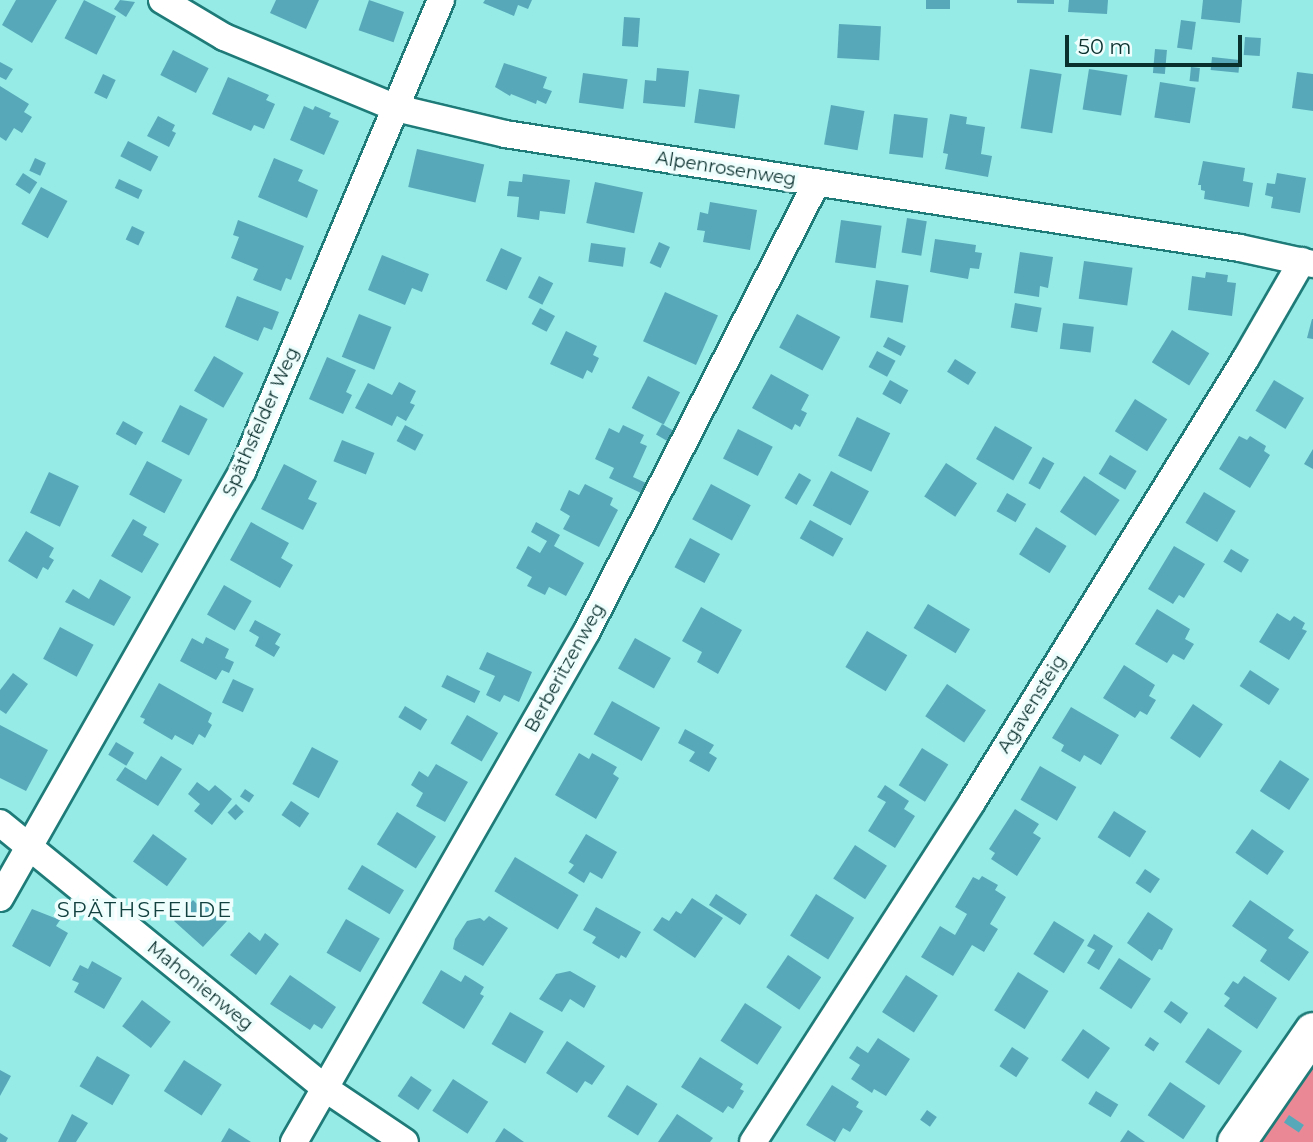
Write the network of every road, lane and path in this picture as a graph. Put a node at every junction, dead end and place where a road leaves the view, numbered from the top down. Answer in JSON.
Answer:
{"nodes":[{"id":1,"x":162,"y":0,"type":"edge"},
{"id":2,"x":441,"y":0,"type":"edge"},
{"id":3,"x":396,"y":108,"type":"junction"},
{"id":4,"x":817,"y":182,"type":"junction"},
{"id":5,"x":1308,"y":262,"type":"edge"},
{"id":6,"x":0,"y":823,"type":"edge"},
{"id":7,"x":29,"y":847,"type":"junction"},
{"id":8,"x":0,"y":898,"type":"edge"},
{"id":9,"x":1313,"y":1031,"type":"edge"},
{"id":10,"x":326,"y":1088,"type":"junction"},
{"id":11,"x":293,"y":1142,"type":"edge"},
{"id":12,"x":405,"y":1142,"type":"edge"},
{"id":13,"x":753,"y":1142,"type":"edge"},
{"id":14,"x":1236,"y":1142,"type":"edge"}],
"edges":[{"from":1,"to":3,"type":"street","name":"Alpenrosenweg"},
{"from":2,"to":3,"type":"street","name":"Späthsfelder Weg"},
{"from":3,"to":4,"type":"street","name":"Alpenrosenweg"},
{"from":3,"to":7,"type":"street","name":"Späthsfelder Weg"},
{"from":4,"to":5,"type":"street","name":"Alpenrosenweg"},
{"from":4,"to":10,"type":"street","name":"Berberitzenweg"},
{"from":5,"to":13,"type":"street","name":"Agavensteig"},
{"from":6,"to":7,"type":"street","name":"Mahonienweg"},
{"from":7,"to":8,"type":"street","name":"Späthsfelder Weg"},
{"from":7,"to":10,"type":"street","name":"Mahonienweg"},
{"from":9,"to":14,"type":"street"},
{"from":10,"to":11,"type":"street","name":"Berberitzenweg"},
{"from":10,"to":12,"type":"street","name":"Mahonienweg"}]}
